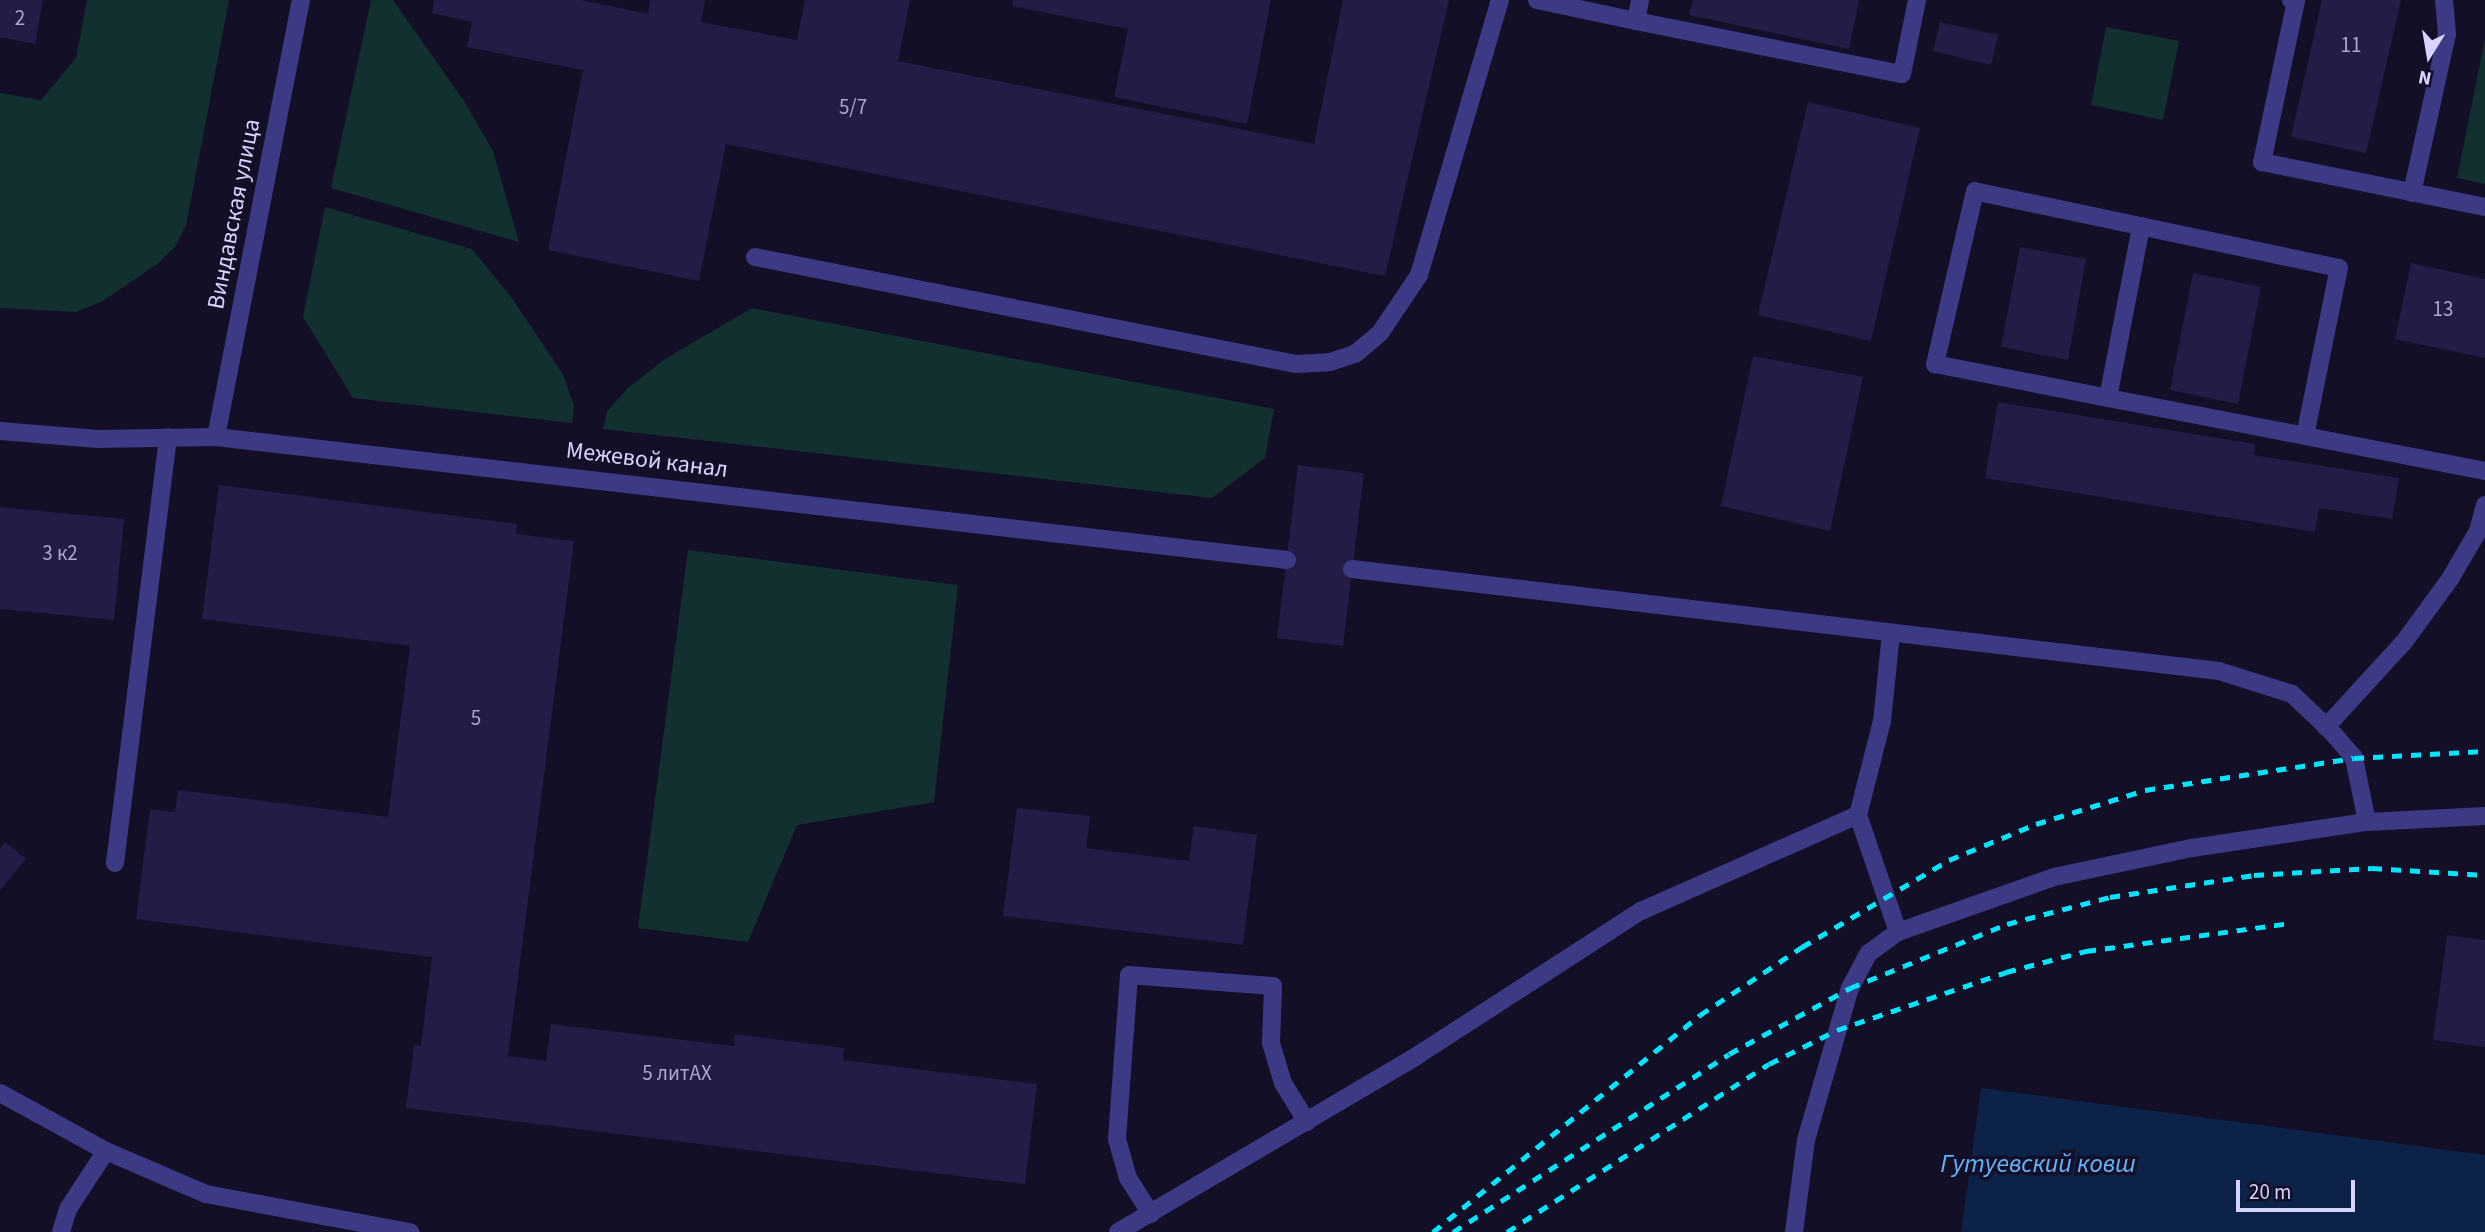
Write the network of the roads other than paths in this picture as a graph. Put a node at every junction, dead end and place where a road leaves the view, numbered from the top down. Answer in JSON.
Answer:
{"nodes":[{"id":1,"x":301,"y":0,"type":"edge"},
{"id":2,"x":1500,"y":0,"type":"edge"},
{"id":3,"x":1537,"y":0,"type":"edge"},
{"id":4,"x":1640,"y":0,"type":"edge"},
{"id":5,"x":1917,"y":0,"type":"edge"},
{"id":6,"x":2291,"y":0,"type":"edge"},
{"id":7,"x":2444,"y":0,"type":"edge"},
{"id":8,"x":1636,"y":21,"type":"junction"},
{"id":9,"x":2412,"y":193,"type":"junction"},
{"id":10,"x":2485,"y":207,"type":"edge"},
{"id":11,"x":2141,"y":226,"type":"junction"},
{"id":12,"x":755,"y":257,"type":"dead end"},
{"id":13,"x":2108,"y":398,"type":"junction"},
{"id":14,"x":0,"y":430,"type":"edge"},
{"id":15,"x":2305,"y":436,"type":"junction"},
{"id":16,"x":216,"y":437,"type":"junction"},
{"id":17,"x":168,"y":438,"type":"junction"},
{"id":18,"x":2485,"y":471,"type":"edge"},
{"id":19,"x":2485,"y":505,"type":"edge"},
{"id":20,"x":1287,"y":560,"type":"dead end"},
{"id":21,"x":1352,"y":569,"type":"dead end"},
{"id":22,"x":1891,"y":633,"type":"junction"},
{"id":23,"x":2326,"y":727,"type":"junction"},
{"id":24,"x":1858,"y":815,"type":"junction"},
{"id":25,"x":2485,"y":816,"type":"edge"},
{"id":26,"x":2367,"y":822,"type":"junction"},
{"id":27,"x":115,"y":863,"type":"dead end"},
{"id":28,"x":1898,"y":932,"type":"junction"},
{"id":29,"x":0,"y":1093,"type":"edge"},
{"id":30,"x":1307,"y":1122,"type":"junction"},
{"id":31,"x":106,"y":1151,"type":"junction"},
{"id":32,"x":1151,"y":1214,"type":"junction"},
{"id":33,"x":61,"y":1232,"type":"edge"},
{"id":34,"x":410,"y":1232,"type":"edge"},
{"id":35,"x":1118,"y":1232,"type":"edge"},
{"id":36,"x":1794,"y":1232,"type":"edge"}],
"edges":[{"from":1,"to":16,"type":"street","name":"Виндавская улица"},
{"from":2,"to":12,"type":"street"},
{"from":3,"to":8,"type":"street"},
{"from":4,"to":8,"type":"street"},
{"from":5,"to":8,"type":"street"},
{"from":6,"to":9,"type":"street"},
{"from":7,"to":9,"type":"street"},
{"from":9,"to":10,"type":"street"},
{"from":11,"to":13,"type":"street"},
{"from":11,"to":13,"type":"street"},
{"from":11,"to":15,"type":"street"},
{"from":13,"to":15,"type":"street"},
{"from":14,"to":17,"type":"street","name":"Межевой канал"},
{"from":15,"to":18,"type":"street"},
{"from":16,"to":17,"type":"street","name":"Межевой канал"},
{"from":16,"to":20,"type":"street","name":"Межевой канал"},
{"from":17,"to":27,"type":"street"},
{"from":19,"to":23,"type":"street"},
{"from":21,"to":22,"type":"street"},
{"from":22,"to":23,"type":"street"},
{"from":22,"to":24,"type":"street"},
{"from":23,"to":26,"type":"street"},
{"from":24,"to":28,"type":"street"},
{"from":24,"to":30,"type":"street"},
{"from":25,"to":26,"type":"street"},
{"from":26,"to":28,"type":"street"},
{"from":28,"to":36,"type":"street"},
{"from":29,"to":31,"type":"street"},
{"from":30,"to":32,"type":"street"},
{"from":30,"to":32,"type":"street"},
{"from":31,"to":33,"type":"street"},
{"from":31,"to":34,"type":"street"},
{"from":32,"to":35,"type":"street"}]}
